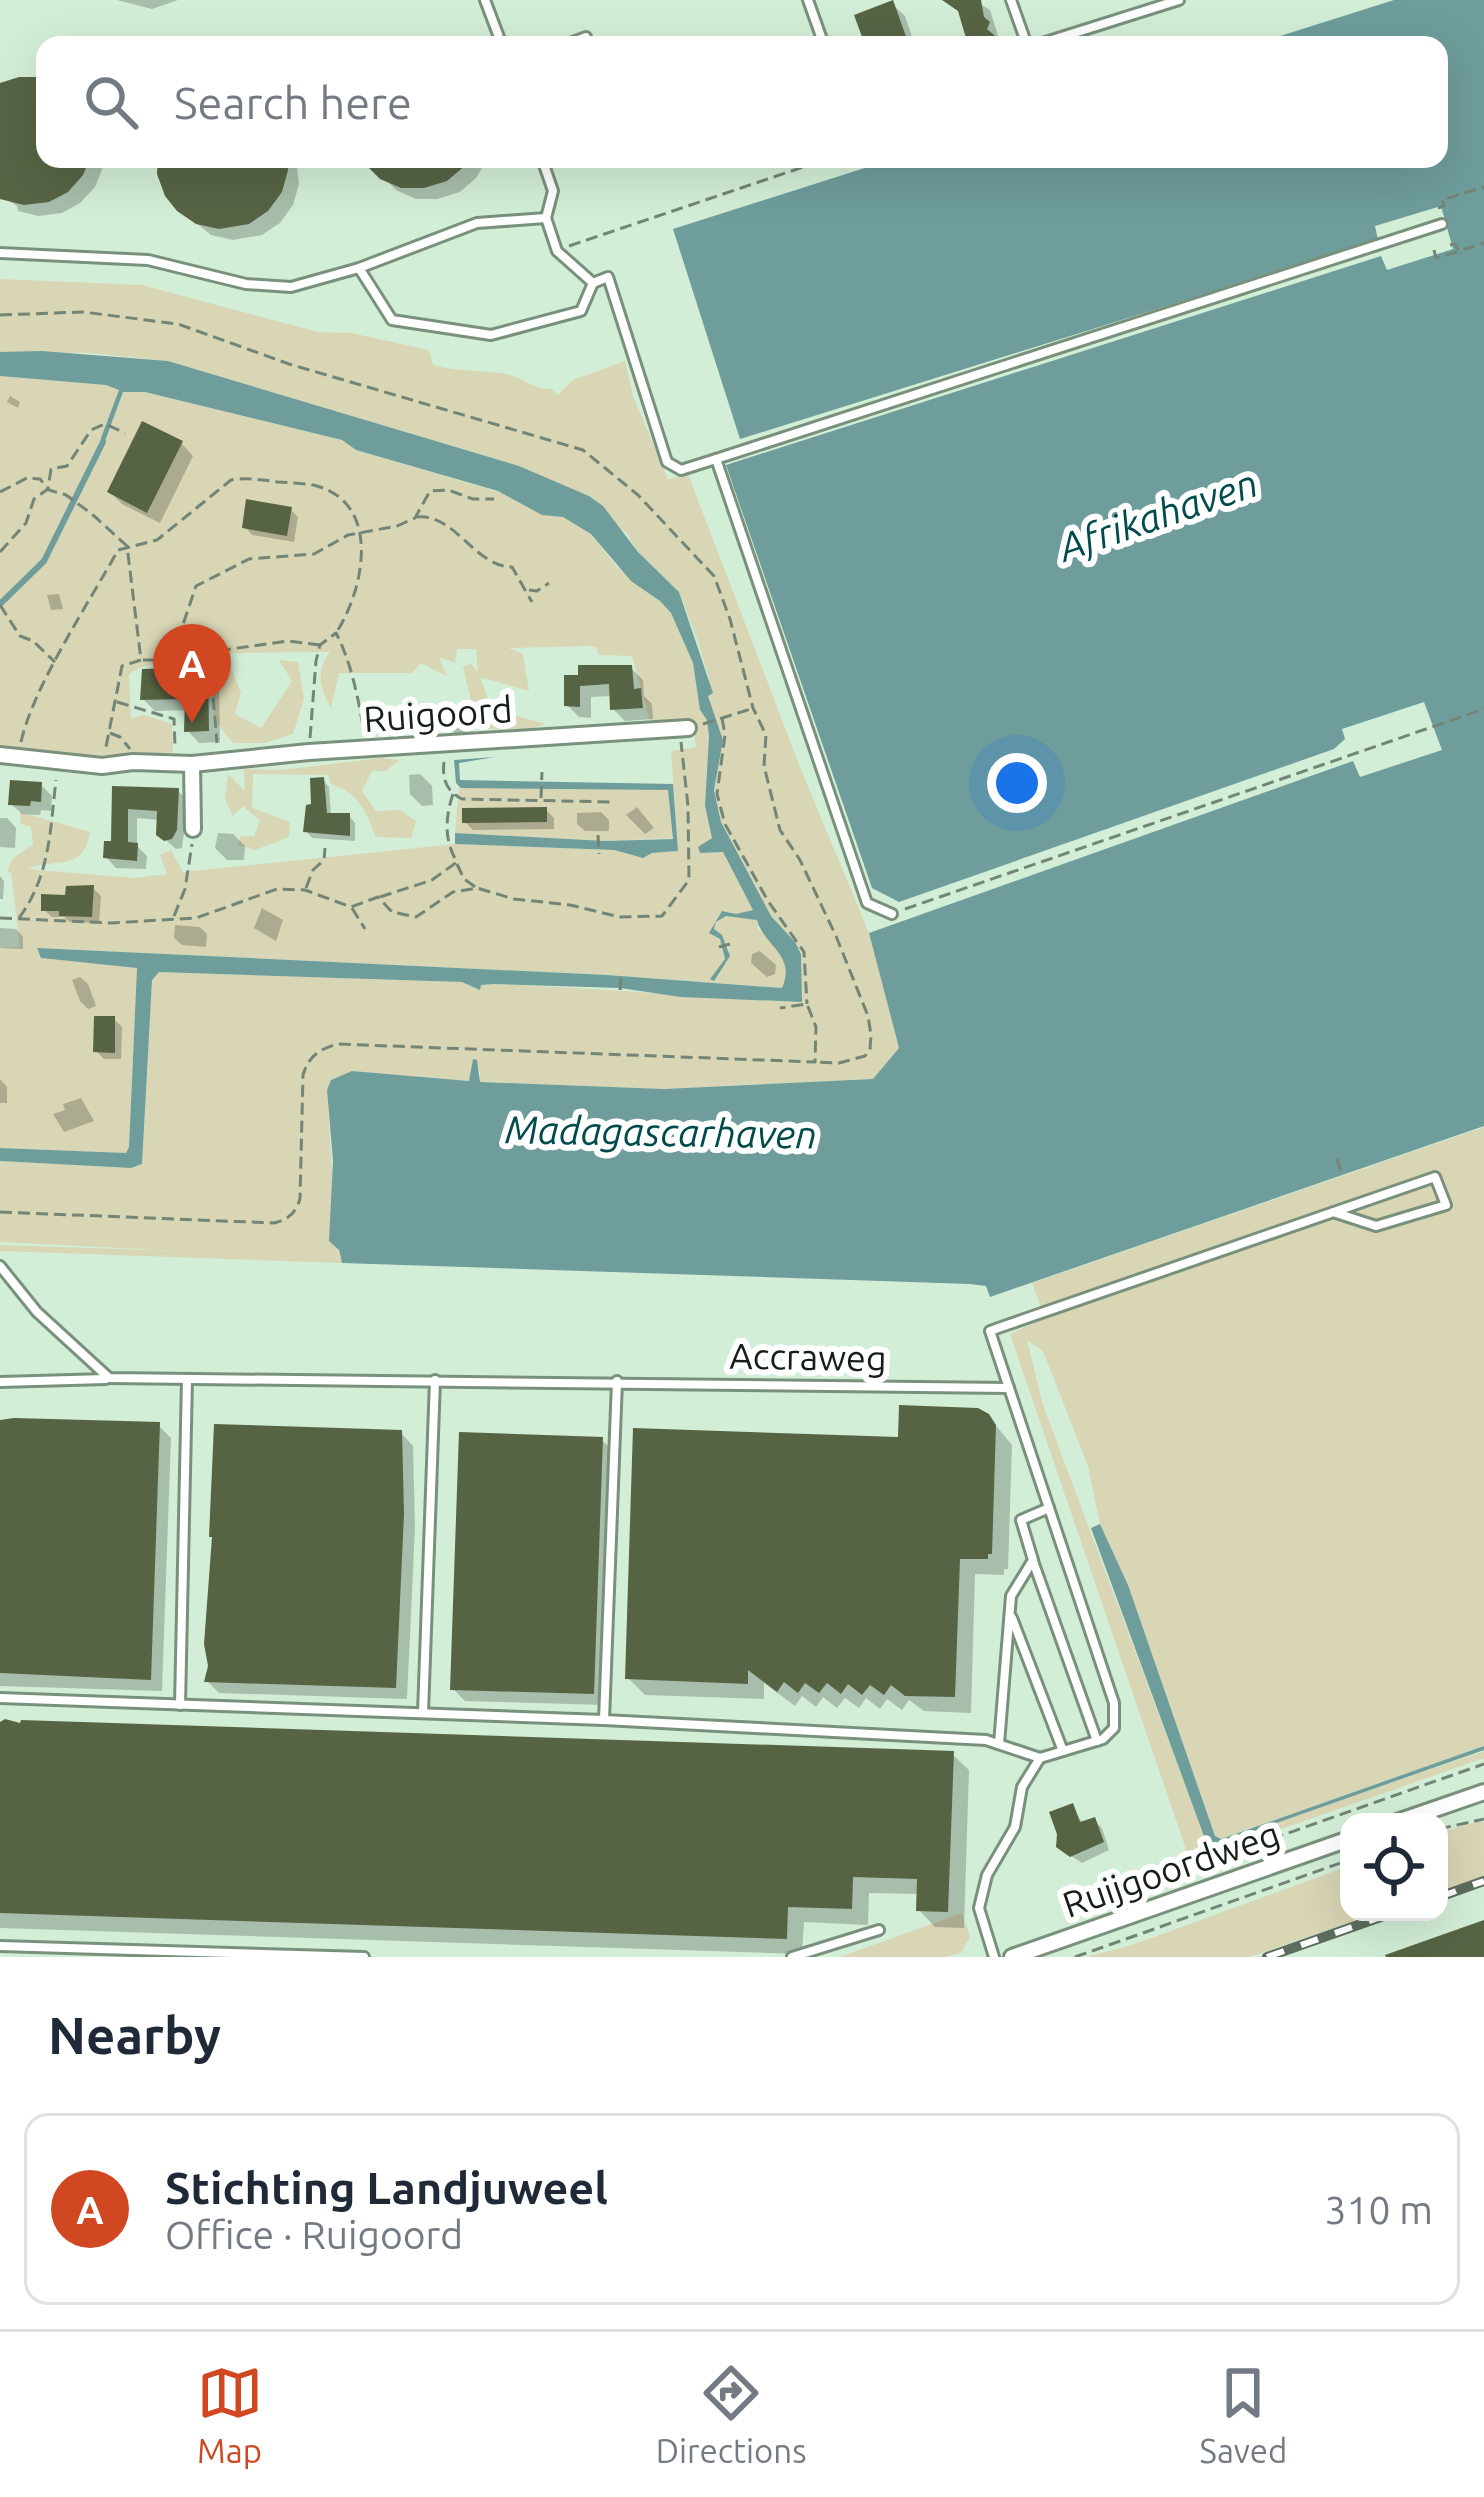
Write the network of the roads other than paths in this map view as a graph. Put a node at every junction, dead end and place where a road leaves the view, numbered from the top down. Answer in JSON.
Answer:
{"nodes":[{"id":1,"x":485,"y":0,"type":"edge"},
{"id":2,"x":808,"y":0,"type":"edge"},
{"id":3,"x":1011,"y":0,"type":"edge"},
{"id":4,"x":1179,"y":0,"type":"edge"},
{"id":5,"x":499,"y":36,"type":"edge"},
{"id":6,"x":821,"y":36,"type":"edge"},
{"id":7,"x":1027,"y":36,"type":"edge"},
{"id":8,"x":1061,"y":36,"type":"edge"},
{"id":9,"x":545,"y":168,"type":"edge"},
{"id":10,"x":546,"y":218,"type":"junction"},
{"id":11,"x":1442,"y":224,"type":"dead end"},
{"id":12,"x":0,"y":253,"type":"edge"},
{"id":13,"x":359,"y":268,"type":"junction"},
{"id":14,"x":593,"y":283,"type":"junction"},
{"id":15,"x":716,"y":459,"type":"junction"},
{"id":16,"x":689,"y":727,"type":"road end"},
{"id":17,"x":0,"y":755,"type":"edge"},
{"id":18,"x":183,"y":764,"type":"junction"},
{"id":19,"x":193,"y":829,"type":"road end"},
{"id":20,"x":892,"y":914,"type":"road end"},
{"id":21,"x":1333,"y":1212,"type":"junction"},
{"id":22,"x":0,"y":1266,"type":"edge"},
{"id":23,"x":109,"y":1378,"type":"junction"},
{"id":24,"x":187,"y":1379,"type":"junction"},
{"id":25,"x":435,"y":1380,"type":"junction"},
{"id":26,"x":616,"y":1381,"type":"junction"},
{"id":27,"x":0,"y":1382,"type":"edge"},
{"id":28,"x":1009,"y":1388,"type":"junction"},
{"id":29,"x":1049,"y":1508,"type":"junction"},
{"id":30,"x":1033,"y":1560,"type":"junction"},
{"id":31,"x":1010,"y":1611,"type":"junction"},
{"id":32,"x":0,"y":1698,"type":"edge"},
{"id":33,"x":180,"y":1705,"type":"junction"},
{"id":34,"x":423,"y":1713,"type":"junction"},
{"id":35,"x":604,"y":1720,"type":"junction"},
{"id":36,"x":1097,"y":1741,"type":"junction"},
{"id":37,"x":998,"y":1744,"type":"junction"},
{"id":38,"x":1063,"y":1751,"type":"junction"},
{"id":39,"x":1040,"y":1758,"type":"junction"},
{"id":40,"x":1484,"y":1792,"type":"edge"},
{"id":41,"x":1423,"y":1813,"type":"edge"},
{"id":42,"x":1340,"y":1842,"type":"edge"},
{"id":43,"x":879,"y":1930,"type":"dead end"},
{"id":44,"x":0,"y":1946,"type":"edge"},
{"id":45,"x":364,"y":1957,"type":"edge"},
{"id":46,"x":792,"y":1957,"type":"edge"},
{"id":47,"x":994,"y":1957,"type":"edge"},
{"id":48,"x":1012,"y":1957,"type":"edge"}],
"edges":[{"from":1,"to":5,"type":"lane"},
{"from":2,"to":6,"type":"lane"},
{"from":3,"to":7,"type":"lane"},
{"from":4,"to":8,"type":"lane"},
{"from":9,"to":10,"type":"lane"},
{"from":10,"to":13,"type":"lane"},
{"from":10,"to":14,"type":"lane"},
{"from":11,"to":15,"type":"lane"},
{"from":12,"to":13,"type":"lane"},
{"from":13,"to":14,"type":"lane"},
{"from":14,"to":15,"type":"lane"},
{"from":15,"to":20,"type":"lane"},
{"from":16,"to":18,"type":"street","name":"Ruigoord"},
{"from":17,"to":18,"type":"street","name":"Ruigoord"},
{"from":18,"to":19,"type":"street"},
{"from":21,"to":21,"type":"lane"},
{"from":21,"to":28,"type":"lane"},
{"from":22,"to":23,"type":"lane"},
{"from":23,"to":24,"type":"lane","name":"Accraweg"},
{"from":23,"to":27,"type":"lane","name":"Accraweg"},
{"from":24,"to":25,"type":"lane","name":"Accraweg"},
{"from":24,"to":33,"type":"lane"},
{"from":25,"to":26,"type":"lane","name":"Accraweg"},
{"from":25,"to":34,"type":"lane"},
{"from":26,"to":28,"type":"lane","name":"Accraweg"},
{"from":26,"to":35,"type":"lane"},
{"from":28,"to":29,"type":"lane"},
{"from":29,"to":30,"type":"lane"},
{"from":29,"to":36,"type":"lane"},
{"from":30,"to":31,"type":"lane"},
{"from":30,"to":36,"type":"lane"},
{"from":31,"to":37,"type":"lane"},
{"from":31,"to":38,"type":"lane"},
{"from":32,"to":33,"type":"lane"},
{"from":33,"to":34,"type":"lane"},
{"from":34,"to":35,"type":"lane"},
{"from":35,"to":37,"type":"lane"},
{"from":36,"to":38,"type":"lane"},
{"from":37,"to":39,"type":"lane"},
{"from":38,"to":39,"type":"lane"},
{"from":39,"to":47,"type":"lane"},
{"from":40,"to":41,"type":"street"},
{"from":42,"to":48,"type":"street","name":"Ruijgoordweg"},
{"from":43,"to":46,"type":"lane"},
{"from":44,"to":45,"type":"lane"}]}
